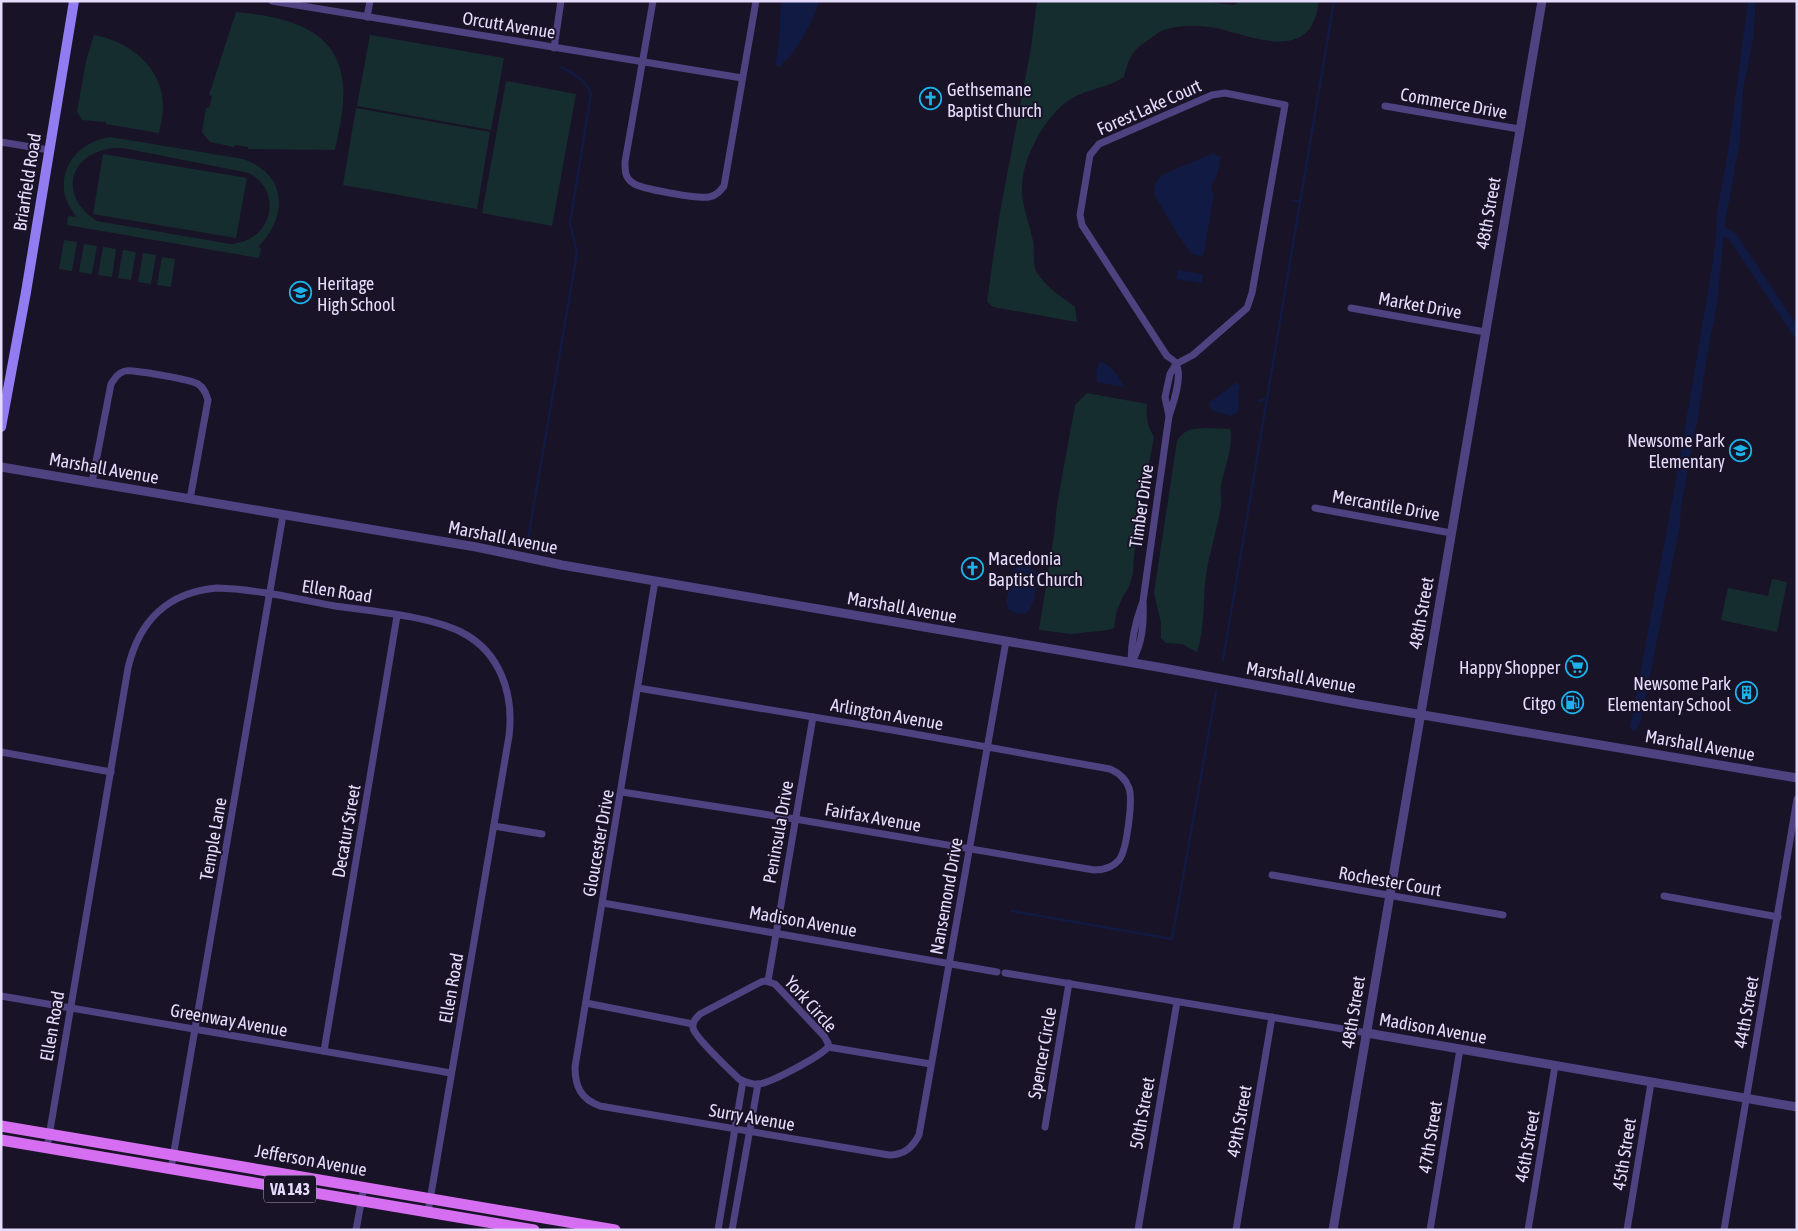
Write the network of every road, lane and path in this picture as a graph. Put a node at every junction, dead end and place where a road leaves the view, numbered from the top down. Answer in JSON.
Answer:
{"nodes":[{"id":1,"x":74,"y":1,"type":"edge"},
{"id":2,"x":272,"y":1,"type":"edge"},
{"id":3,"x":370,"y":1,"type":"edge"},
{"id":4,"x":561,"y":1,"type":"edge"},
{"id":5,"x":653,"y":1,"type":"edge"},
{"id":6,"x":756,"y":1,"type":"edge"},
{"id":7,"x":1542,"y":1,"type":"edge"},
{"id":8,"x":367,"y":17,"type":"junction"},
{"id":9,"x":554,"y":48,"type":"junction"},
{"id":10,"x":642,"y":62,"type":"junction"},
{"id":11,"x":742,"y":78,"type":"junction"},
{"id":12,"x":1385,"y":106,"type":"dead end"},
{"id":13,"x":1519,"y":130,"type":"junction"},
{"id":14,"x":1,"y":142,"type":"edge"},
{"id":15,"x":49,"y":150,"type":"junction"},
{"id":16,"x":1351,"y":308,"type":"dead end"},
{"id":17,"x":1484,"y":332,"type":"junction"},
{"id":18,"x":1176,"y":364,"type":"junction"},
{"id":19,"x":1,"y":427,"type":"edge"},
{"id":20,"x":1,"y":468,"type":"edge"},
{"id":21,"x":92,"y":482,"type":"junction"},
{"id":22,"x":190,"y":499,"type":"junction"},
{"id":23,"x":1315,"y":508,"type":"dead end"},
{"id":24,"x":283,"y":515,"type":"junction"},
{"id":25,"x":1451,"y":533,"type":"junction"},
{"id":26,"x":655,"y":581,"type":"junction"},
{"id":27,"x":270,"y":595,"type":"junction"},
{"id":28,"x":397,"y":616,"type":"junction"},
{"id":29,"x":1006,"y":641,"type":"junction"},
{"id":30,"x":1131,"y":663,"type":"junction"},
{"id":31,"x":638,"y":688,"type":"junction"},
{"id":32,"x":1420,"y":714,"type":"junction"},
{"id":33,"x":813,"y":716,"type":"junction"},
{"id":34,"x":987,"y":748,"type":"junction"},
{"id":35,"x":1,"y":752,"type":"edge"},
{"id":36,"x":111,"y":772,"type":"junction"},
{"id":37,"x":1797,"y":778,"type":"edge"},
{"id":38,"x":622,"y":792,"type":"junction"},
{"id":39,"x":1797,"y":799,"type":"edge"},
{"id":40,"x":795,"y":819,"type":"junction"},
{"id":41,"x":494,"y":826,"type":"junction"},
{"id":42,"x":542,"y":834,"type":"dead end"},
{"id":43,"x":969,"y":849,"type":"junction"},
{"id":44,"x":1117,"y":862,"type":"joint"},
{"id":45,"x":1272,"y":875,"type":"dead end"},
{"id":46,"x":1389,"y":896,"type":"junction"},
{"id":47,"x":1664,"y":896,"type":"dead end"},
{"id":48,"x":603,"y":903,"type":"junction"},
{"id":49,"x":1503,"y":915,"type":"dead end"},
{"id":50,"x":1778,"y":917,"type":"junction"},
{"id":51,"x":776,"y":933,"type":"junction"},
{"id":52,"x":949,"y":963,"type":"junction"},
{"id":53,"x":768,"y":981,"type":"junction"},
{"id":54,"x":1069,"y":983,"type":"junction"},
{"id":55,"x":1,"y":996,"type":"edge"},
{"id":56,"x":1177,"y":1002,"type":"junction"},
{"id":57,"x":586,"y":1003,"type":"junction"},
{"id":58,"x":70,"y":1008,"type":"junction"},
{"id":59,"x":1272,"y":1018,"type":"junction"},
{"id":60,"x":693,"y":1024,"type":"junction"},
{"id":61,"x":196,"y":1030,"type":"junction"},
{"id":62,"x":1366,"y":1033,"type":"junction"},
{"id":63,"x":828,"y":1047,"type":"junction"},
{"id":64,"x":1460,"y":1048,"type":"junction"},
{"id":65,"x":324,"y":1052,"type":"junction"},
{"id":66,"x":931,"y":1064,"type":"junction"},
{"id":67,"x":1555,"y":1066,"type":"junction"},
{"id":68,"x":451,"y":1073,"type":"junction"},
{"id":69,"x":743,"y":1081,"type":"junction"},
{"id":70,"x":1651,"y":1083,"type":"junction"},
{"id":71,"x":758,"y":1084,"type":"junction"},
{"id":72,"x":1746,"y":1098,"type":"junction"},
{"id":73,"x":592,"y":1103,"type":"joint"},
{"id":74,"x":1797,"y":1107,"type":"edge"},
{"id":75,"x":1,"y":1126,"type":"edge"},
{"id":76,"x":1045,"y":1127,"type":"dead end"},
{"id":77,"x":735,"y":1130,"type":"junction"},
{"id":78,"x":749,"y":1132,"type":"junction"},
{"id":79,"x":49,"y":1134,"type":"junction"},
{"id":80,"x":1,"y":1140,"type":"edge"},
{"id":81,"x":46,"y":1148,"type":"junction"},
{"id":82,"x":906,"y":1151,"type":"joint"},
{"id":83,"x":174,"y":1155,"type":"junction"},
{"id":84,"x":171,"y":1169,"type":"junction"},
{"id":85,"x":364,"y":1187,"type":"junction"},
{"id":86,"x":430,"y":1199,"type":"junction"},
{"id":87,"x":362,"y":1201,"type":"junction"},
{"id":88,"x":428,"y":1212,"type":"junction"},
{"id":89,"x":356,"y":1230,"type":"edge"},
{"id":90,"x":534,"y":1230,"type":"edge"},
{"id":91,"x":615,"y":1230,"type":"edge"},
{"id":92,"x":718,"y":1230,"type":"edge"},
{"id":93,"x":732,"y":1230,"type":"edge"},
{"id":94,"x":1138,"y":1230,"type":"edge"},
{"id":95,"x":1236,"y":1230,"type":"edge"},
{"id":96,"x":1333,"y":1230,"type":"edge"},
{"id":97,"x":1430,"y":1230,"type":"edge"},
{"id":98,"x":1528,"y":1230,"type":"edge"},
{"id":99,"x":1627,"y":1230,"type":"edge"},
{"id":100,"x":1724,"y":1230,"type":"edge"}],
"edges":[{"from":1,"to":15,"type":"main road","name":"Briarfield Road"},
{"from":2,"to":8,"type":"street","name":"Orcutt Avenue"},
{"from":3,"to":8,"type":"street"},
{"from":4,"to":9,"type":"street"},
{"from":5,"to":10,"type":"street"},
{"from":6,"to":11,"type":"street"},
{"from":7,"to":13,"type":"street","name":"48th Street"},
{"from":8,"to":9,"type":"street","name":"Orcutt Avenue"},
{"from":9,"to":10,"type":"street","name":"Orcutt Avenue"},
{"from":10,"to":11,"type":"street","name":"Orcutt Avenue"},
{"from":10,"to":11,"type":"street"},
{"from":12,"to":13,"type":"street","name":"Commerce Drive"},
{"from":13,"to":17,"type":"street","name":"48th Street"},
{"from":14,"to":15,"type":"street"},
{"from":15,"to":19,"type":"main road","name":"Briarfield Road"},
{"from":16,"to":17,"type":"street","name":"Market Drive"},
{"from":17,"to":25,"type":"street","name":"48th Street"},
{"from":18,"to":18,"type":"street","name":"Forest Lake Court"},
{"from":18,"to":30,"type":"street","name":"Timber Drive"},
{"from":20,"to":21,"type":"street","name":"Marshall Avenue"},
{"from":21,"to":22,"type":"street","name":"Marshall Avenue"},
{"from":21,"to":22,"type":"street"},
{"from":22,"to":24,"type":"street","name":"Marshall Avenue"},
{"from":23,"to":25,"type":"street","name":"Mercantile Drive"},
{"from":24,"to":26,"type":"street","name":"Marshall Avenue"},
{"from":24,"to":27,"type":"street","name":"Temple Lane"},
{"from":25,"to":32,"type":"street","name":"48th Street"},
{"from":26,"to":29,"type":"street","name":"Marshall Avenue"},
{"from":26,"to":31,"type":"street","name":"Gloucester Drive"},
{"from":27,"to":28,"type":"street","name":"Ellen Road"},
{"from":27,"to":36,"type":"street","name":"Ellen Road"},
{"from":27,"to":61,"type":"street","name":"Temple Lane"},
{"from":28,"to":41,"type":"street","name":"Ellen Road"},
{"from":28,"to":65,"type":"street","name":"Decatur Street"},
{"from":29,"to":30,"type":"street","name":"Marshall Avenue"},
{"from":29,"to":34,"type":"street","name":"Nansemond Drive"},
{"from":30,"to":32,"type":"street","name":"Marshall Avenue"},
{"from":31,"to":33,"type":"street","name":"Arlington Avenue"},
{"from":31,"to":38,"type":"street","name":"Gloucester Drive"},
{"from":32,"to":37,"type":"street","name":"Marshall Avenue"},
{"from":32,"to":46,"type":"street","name":"48th Street"},
{"from":33,"to":34,"type":"street","name":"Arlington Avenue"},
{"from":33,"to":40,"type":"street","name":"Peninsula Drive"},
{"from":34,"to":43,"type":"street","name":"Nansemond Drive"},
{"from":34,"to":44,"type":"street","name":"Arlington Avenue"},
{"from":35,"to":36,"type":"street"},
{"from":36,"to":58,"type":"street","name":"Ellen Road"},
{"from":38,"to":40,"type":"street","name":"Fairfax Avenue"},
{"from":38,"to":48,"type":"street","name":"Gloucester Drive"},
{"from":39,"to":50,"type":"street","name":"44th Street"},
{"from":40,"to":43,"type":"street","name":"Fairfax Avenue"},
{"from":40,"to":51,"type":"street","name":"Peninsula Drive"},
{"from":41,"to":42,"type":"street"},
{"from":41,"to":68,"type":"street","name":"Ellen Road"},
{"from":43,"to":44,"type":"street","name":"Fairfax Avenue"},
{"from":43,"to":52,"type":"street","name":"Nansemond Drive"},
{"from":45,"to":46,"type":"street","name":"Rochester Court"},
{"from":46,"to":49,"type":"street","name":"Rochester Court"},
{"from":46,"to":62,"type":"street","name":"48th Street"},
{"from":47,"to":50,"type":"street"},
{"from":48,"to":51,"type":"street","name":"Madison Avenue"},
{"from":48,"to":57,"type":"street","name":"Gloucester Drive"},
{"from":50,"to":72,"type":"street","name":"44th Street"},
{"from":51,"to":52,"type":"street","name":"Madison Avenue"},
{"from":51,"to":53,"type":"street","name":"Peninsula Drive"},
{"from":52,"to":54,"type":"street","name":"Madison Avenue"},
{"from":52,"to":66,"type":"street","name":"Nansemond Drive"},
{"from":53,"to":60,"type":"street","name":"York Circle"},
{"from":53,"to":63,"type":"street","name":"York Circle"},
{"from":54,"to":56,"type":"street","name":"Madison Avenue"},
{"from":54,"to":76,"type":"street","name":"Spencer Circle"},
{"from":55,"to":58,"type":"street","name":"Greenway Avenue"},
{"from":56,"to":59,"type":"street","name":"Madison Avenue"},
{"from":56,"to":94,"type":"street","name":"50th Street"},
{"from":57,"to":60,"type":"street"},
{"from":57,"to":73,"type":"street","name":"Gloucester Drive"},
{"from":58,"to":61,"type":"street","name":"Greenway Avenue"},
{"from":58,"to":79,"type":"street","name":"Ellen Road"},
{"from":59,"to":62,"type":"street","name":"Madison Avenue"},
{"from":59,"to":95,"type":"street","name":"49th Street"},
{"from":60,"to":69,"type":"street"},
{"from":61,"to":65,"type":"street","name":"Greenway Avenue"},
{"from":61,"to":83,"type":"street","name":"Temple Lane"},
{"from":62,"to":64,"type":"street","name":"Madison Avenue"},
{"from":62,"to":96,"type":"street","name":"48th Street"},
{"from":63,"to":66,"type":"street","name":"York Circle"},
{"from":63,"to":71,"type":"street","name":"York Circle"},
{"from":64,"to":67,"type":"street","name":"Madison Avenue"},
{"from":64,"to":97,"type":"street","name":"47th Street"},
{"from":65,"to":68,"type":"street","name":"Greenway Avenue"},
{"from":66,"to":82,"type":"street","name":"Nansemond Drive"},
{"from":67,"to":70,"type":"street","name":"Madison Avenue"},
{"from":67,"to":98,"type":"street","name":"46th Street"},
{"from":68,"to":86,"type":"street","name":"Ellen Road"},
{"from":69,"to":71,"type":"street"},
{"from":69,"to":77,"type":"street"},
{"from":70,"to":72,"type":"street","name":"Madison Avenue"},
{"from":70,"to":99,"type":"street","name":"45th Street"},
{"from":71,"to":78,"type":"street"},
{"from":72,"to":74,"type":"street","name":"Madison Avenue"},
{"from":72,"to":100,"type":"street","name":"44th Street"},
{"from":73,"to":77,"type":"street","name":"Surry Avenue"},
{"from":75,"to":79,"type":"main road","name":"Jefferson Avenue","number":"VA 143"},
{"from":77,"to":78,"type":"street","name":"Surry Avenue"},
{"from":77,"to":92,"type":"street"},
{"from":78,"to":82,"type":"street","name":"Surry Avenue"},
{"from":78,"to":93,"type":"street"},
{"from":79,"to":81,"type":"street","name":"Ellen Road"},
{"from":79,"to":83,"type":"main road","name":"Jefferson Avenue","number":"VA 143"},
{"from":80,"to":81,"type":"main road","name":"Jefferson Avenue","number":"VA 143"},
{"from":81,"to":84,"type":"main road","name":"Jefferson Avenue","number":"VA 143"},
{"from":83,"to":84,"type":"street","name":"Temple Lane"},
{"from":83,"to":85,"type":"main road","name":"Jefferson Avenue","number":"VA 143"},
{"from":84,"to":87,"type":"main road","name":"Jefferson Avenue","number":"VA 143"},
{"from":85,"to":86,"type":"main road","name":"Jefferson Avenue","number":"VA 143"},
{"from":85,"to":87,"type":"street"},
{"from":86,"to":88,"type":"street","name":"Ellen Road"},
{"from":86,"to":91,"type":"main road","name":"Jefferson Avenue","number":"VA 143"},
{"from":87,"to":88,"type":"main road","name":"Jefferson Avenue","number":"VA 143"},
{"from":87,"to":89,"type":"street"},
{"from":88,"to":90,"type":"main road","name":"Jefferson Avenue","number":"VA 143"}]}
